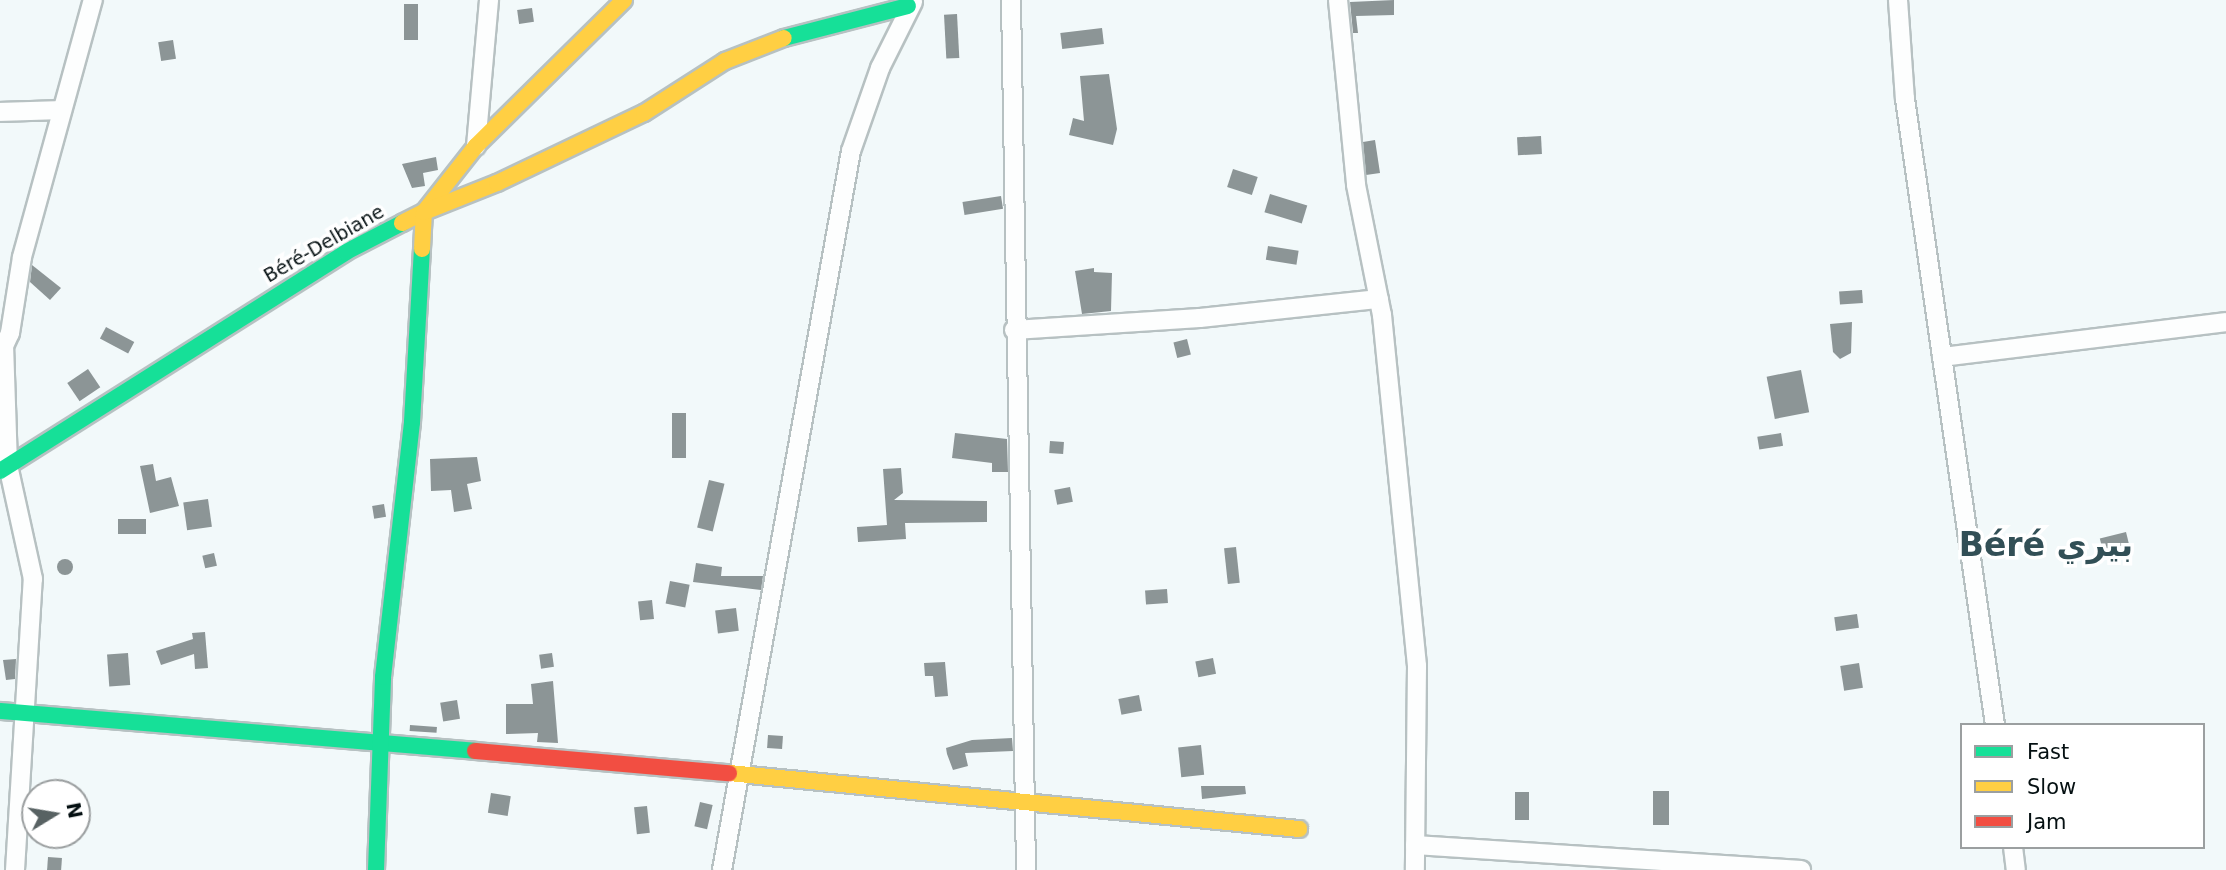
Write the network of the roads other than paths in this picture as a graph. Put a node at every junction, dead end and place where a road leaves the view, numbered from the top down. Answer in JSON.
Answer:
{"nodes":[{"id":1,"x":93,"y":0,"type":"edge"},
{"id":2,"x":489,"y":0,"type":"edge"},
{"id":3,"x":624,"y":0,"type":"edge"},
{"id":4,"x":1011,"y":0,"type":"edge"},
{"id":5,"x":1338,"y":0,"type":"edge"},
{"id":6,"x":1898,"y":0,"type":"edge"},
{"id":7,"x":912,"y":3,"type":"edge"},
{"id":8,"x":62,"y":110,"type":"junction"},
{"id":9,"x":0,"y":112,"type":"edge"},
{"id":10,"x":475,"y":146,"type":"junction"},
{"id":11,"x":424,"y":212,"type":"junction"},
{"id":12,"x":1379,"y":299,"type":"junction"},
{"id":13,"x":2226,"y":322,"type":"edge"},
{"id":14,"x":1014,"y":330,"type":"junction"},
{"id":15,"x":1942,"y":356,"type":"junction"},
{"id":16,"x":4,"y":468,"type":"edge"},
{"id":17,"x":0,"y":711,"type":"edge"},
{"id":18,"x":26,"y":713,"type":"junction"},
{"id":19,"x":1996,"y":723,"type":"edge"},
{"id":20,"x":381,"y":746,"type":"junction"},
{"id":21,"x":742,"y":774,"type":"junction"},
{"id":22,"x":1025,"y":803,"type":"junction"},
{"id":23,"x":1299,"y":829,"type":"dead end"},
{"id":24,"x":1415,"y":845,"type":"junction"},
{"id":25,"x":2013,"y":849,"type":"edge"},
{"id":26,"x":15,"y":870,"type":"edge"},
{"id":27,"x":376,"y":870,"type":"edge"},
{"id":28,"x":722,"y":870,"type":"edge"},
{"id":29,"x":1026,"y":870,"type":"edge"},
{"id":30,"x":1415,"y":870,"type":"edge"},
{"id":31,"x":1801,"y":870,"type":"edge"},
{"id":32,"x":2017,"y":870,"type":"edge"}],
"edges":[{"from":1,"to":8,"type":"street"},
{"from":2,"to":10,"type":"street"},
{"from":3,"to":10,"type":"street","name":"Béré-Delbiane"},
{"from":4,"to":14,"type":"street"},
{"from":5,"to":12,"type":"street"},
{"from":6,"to":15,"type":"street"},
{"from":7,"to":11,"type":"street"},
{"from":7,"to":21,"type":"street"},
{"from":8,"to":9,"type":"street"},
{"from":8,"to":16,"type":"street"},
{"from":10,"to":11,"type":"street","name":"Béré-Delbiane"},
{"from":11,"to":16,"type":"street","name":"Béré-Delbiane"},
{"from":11,"to":20,"type":"street"},
{"from":12,"to":14,"type":"street"},
{"from":12,"to":24,"type":"street"},
{"from":13,"to":15,"type":"street"},
{"from":14,"to":22,"type":"street"},
{"from":15,"to":19,"type":"street"},
{"from":16,"to":18,"type":"street"},
{"from":17,"to":18,"type":"street"},
{"from":18,"to":20,"type":"street"},
{"from":18,"to":26,"type":"street"},
{"from":20,"to":21,"type":"street"},
{"from":20,"to":27,"type":"street"},
{"from":21,"to":22,"type":"street"},
{"from":21,"to":28,"type":"street"},
{"from":22,"to":23,"type":"street"},
{"from":22,"to":29,"type":"street"},
{"from":24,"to":30,"type":"street"},
{"from":24,"to":31,"type":"street"},
{"from":25,"to":32,"type":"street"}]}
